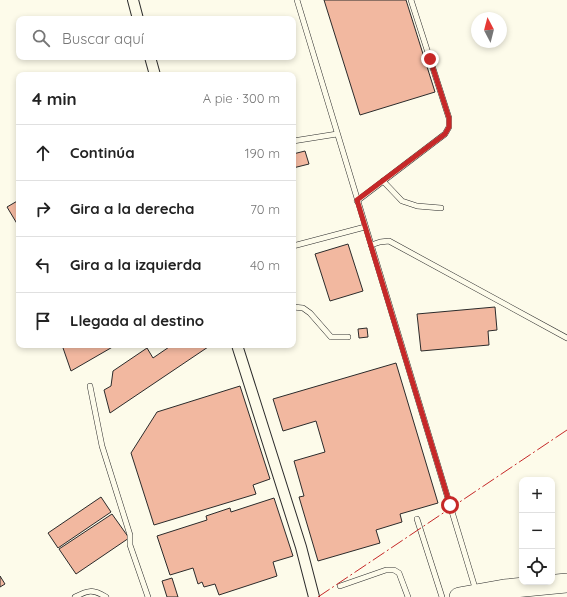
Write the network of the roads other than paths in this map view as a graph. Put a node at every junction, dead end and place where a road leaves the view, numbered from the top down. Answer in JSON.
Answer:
{"nodes":[{"id":1,"x":132,"y":0,"type":"edge"},
{"id":2,"x":297,"y":0,"type":"edge"},
{"id":3,"x":411,"y":0,"type":"edge"},
{"id":4,"x":137,"y":16,"type":"edge"},
{"id":5,"x":151,"y":60,"type":"edge"},
{"id":6,"x":154,"y":72,"type":"edge"},
{"id":7,"x":337,"y":134,"type":"junction"},
{"id":8,"x":296,"y":141,"type":"edge"},
{"id":9,"x":383,"y":181,"type":"junction"},
{"id":10,"x":357,"y":200,"type":"junction"},
{"id":11,"x":441,"y":208,"type":"dead end"},
{"id":12,"x":365,"y":227,"type":"junction"},
{"id":13,"x":296,"y":245,"type":"edge"},
{"id":14,"x":371,"y":246,"type":"junction"},
{"id":15,"x":296,"y":307,"type":"edge"},
{"id":16,"x":348,"y":337,"type":"dead end"},
{"id":17,"x":567,"y":338,"type":"edge"},
{"id":18,"x":238,"y":348,"type":"edge"},
{"id":19,"x":90,"y":386,"type":"dead end"},
{"id":20,"x":417,"y":519,"type":"dead end"},
{"id":21,"x":567,"y":583,"type":"edge"},
{"id":22,"x":340,"y":586,"type":"dead end"},
{"id":23,"x":468,"y":595,"type":"edge"},
{"id":24,"x":75,"y":597,"type":"edge"},
{"id":25,"x":106,"y":597,"type":"edge"},
{"id":26,"x":148,"y":597,"type":"edge"},
{"id":27,"x":314,"y":597,"type":"edge"},
{"id":28,"x":408,"y":597,"type":"edge"},
{"id":29,"x":442,"y":597,"type":"edge"}],
"edges":[{"from":1,"to":4,"type":"street"},
{"from":2,"to":7,"type":"lane"},
{"from":3,"to":9,"type":"lane"},
{"from":5,"to":6,"type":"street"},
{"from":7,"to":8,"type":"lane"},
{"from":7,"to":10,"type":"lane"},
{"from":9,"to":10,"type":"lane"},
{"from":9,"to":11,"type":"lane"},
{"from":10,"to":12,"type":"lane"},
{"from":12,"to":13,"type":"lane"},
{"from":12,"to":14,"type":"lane"},
{"from":14,"to":17,"type":"lane"},
{"from":14,"to":23,"type":"lane"},
{"from":15,"to":16,"type":"lane"},
{"from":18,"to":27,"type":"street"},
{"from":19,"to":26,"type":"lane"},
{"from":20,"to":29,"type":"lane"},
{"from":21,"to":23,"type":"highway"},
{"from":22,"to":28,"type":"lane"},
{"from":24,"to":25,"type":"lane"}]}
